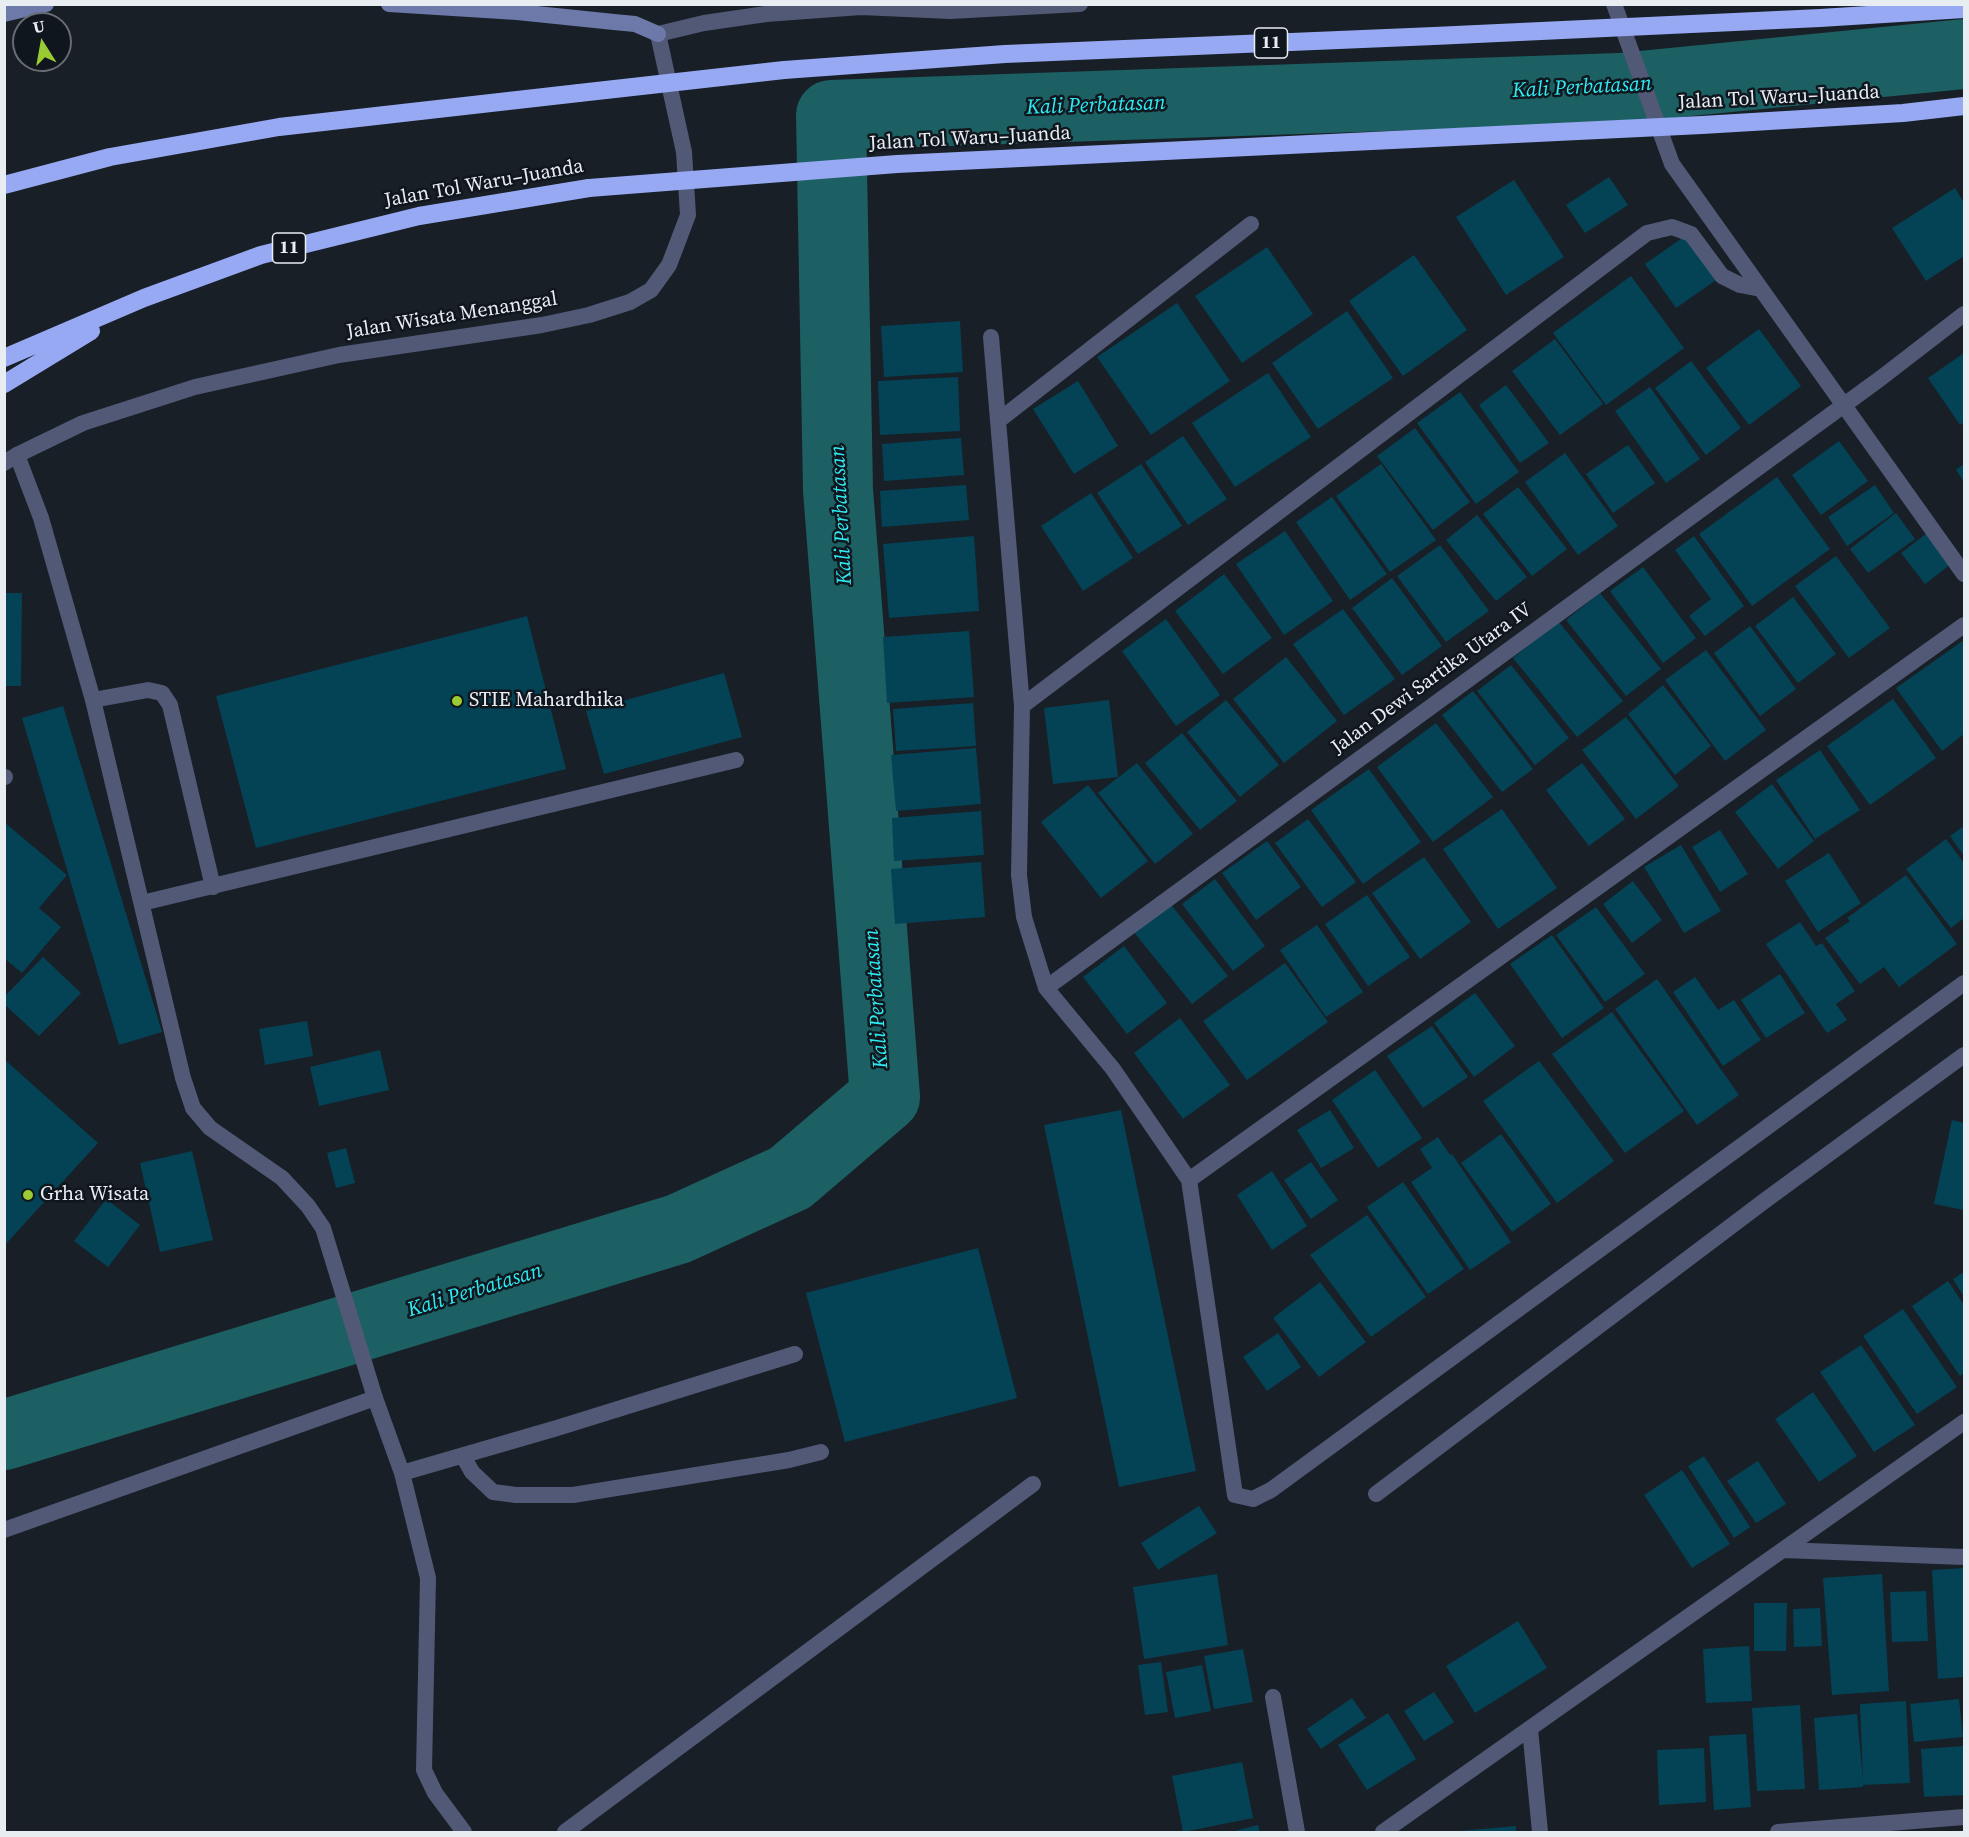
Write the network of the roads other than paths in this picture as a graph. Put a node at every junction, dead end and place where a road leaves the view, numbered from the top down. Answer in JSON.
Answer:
{"nodes":[{"id":1,"x":46,"y":4,"type":"edge"},
{"id":2,"x":389,"y":4,"type":"edge"},
{"id":3,"x":1080,"y":4,"type":"edge"},
{"id":4,"x":1614,"y":5,"type":"edge"},
{"id":5,"x":1965,"y":9,"type":"edge"},
{"id":6,"x":4,"y":14,"type":"edge"},
{"id":7,"x":658,"y":34,"type":"junction"},
{"id":8,"x":1965,"y":106,"type":"edge"},
{"id":9,"x":4,"y":185,"type":"edge"},
{"id":10,"x":1251,"y":224,"type":"dead end"},
{"id":11,"x":1761,"y":290,"type":"junction"},
{"id":12,"x":144,"y":298,"type":"junction"},
{"id":13,"x":1965,"y":314,"type":"edge"},
{"id":14,"x":991,"y":337,"type":"dead end"},
{"id":15,"x":4,"y":358,"type":"edge"},
{"id":16,"x":4,"y":384,"type":"edge"},
{"id":17,"x":1843,"y":405,"type":"junction"},
{"id":18,"x":998,"y":421,"type":"junction"},
{"id":19,"x":11,"y":459,"type":"edge"},
{"id":20,"x":1965,"y":574,"type":"edge"},
{"id":21,"x":1965,"y":625,"type":"edge"},
{"id":22,"x":93,"y":700,"type":"junction"},
{"id":23,"x":1022,"y":706,"type":"junction"},
{"id":24,"x":736,"y":760,"type":"dead end"},
{"id":25,"x":213,"y":887,"type":"junction"},
{"id":26,"x":142,"y":903,"type":"junction"},
{"id":27,"x":1965,"y":983,"type":"edge"},
{"id":28,"x":1046,"y":988,"type":"junction"},
{"id":29,"x":1965,"y":1055,"type":"edge"},
{"id":30,"x":1189,"y":1180,"type":"junction"},
{"id":31,"x":795,"y":1354,"type":"dead end"},
{"id":32,"x":375,"y":1398,"type":"junction"},
{"id":33,"x":1962,"y":1428,"type":"edge"},
{"id":34,"x":821,"y":1452,"type":"dead end"},
{"id":35,"x":463,"y":1456,"type":"junction"},
{"id":36,"x":402,"y":1473,"type":"junction"},
{"id":37,"x":1033,"y":1484,"type":"dead end"},
{"id":38,"x":1376,"y":1494,"type":"dead end"},
{"id":39,"x":4,"y":1530,"type":"edge"},
{"id":40,"x":1783,"y":1550,"type":"junction"},
{"id":41,"x":1965,"y":1557,"type":"edge"},
{"id":42,"x":1273,"y":1697,"type":"dead end"},
{"id":43,"x":1530,"y":1729,"type":"junction"},
{"id":44,"x":1965,"y":1817,"type":"edge"},
{"id":45,"x":464,"y":1833,"type":"edge"},
{"id":46,"x":565,"y":1833,"type":"edge"},
{"id":47,"x":1297,"y":1833,"type":"edge"},
{"id":48,"x":1383,"y":1833,"type":"edge"},
{"id":49,"x":1540,"y":1833,"type":"edge"},
{"id":50,"x":1778,"y":1833,"type":"edge"}],
"edges":[{"from":1,"to":6,"type":"main road"},
{"from":2,"to":7,"type":"main road"},
{"from":3,"to":7,"type":"street"},
{"from":4,"to":11,"type":"street","bridge":true},
{"from":5,"to":9,"type":"highway","number":"11","bridge":true},
{"from":7,"to":19,"type":"street","name":"Jalan Wisata Menanggal"},
{"from":8,"to":12,"type":"highway","name":"Jalan Tol Waru–Juanda","number":"11","bridge":true},
{"from":10,"to":18,"type":"street"},
{"from":11,"to":17,"type":"street"},
{"from":11,"to":23,"type":"street"},
{"from":12,"to":15,"type":"highway","name":"Jalan Tol Waru–Juanda","number":"11"},
{"from":12,"to":16,"type":"highway"},
{"from":13,"to":17,"type":"street","name":"Jalan Dewi Sartika Utara IV"},
{"from":14,"to":18,"type":"street"},
{"from":17,"to":20,"type":"street"},
{"from":17,"to":28,"type":"street","name":"Jalan Dewi Sartika Utara IV"},
{"from":18,"to":23,"type":"street"},
{"from":19,"to":22,"type":"street"},
{"from":21,"to":30,"type":"street"},
{"from":22,"to":25,"type":"street"},
{"from":22,"to":26,"type":"street"},
{"from":23,"to":28,"type":"street"},
{"from":24,"to":25,"type":"street"},
{"from":25,"to":26,"type":"street"},
{"from":26,"to":32,"type":"street"},
{"from":27,"to":30,"type":"street"},
{"from":28,"to":30,"type":"street"},
{"from":29,"to":38,"type":"street"},
{"from":31,"to":35,"type":"street"},
{"from":32,"to":36,"type":"street"},
{"from":32,"to":39,"type":"street"},
{"from":33,"to":40,"type":"street"},
{"from":34,"to":35,"type":"street"},
{"from":35,"to":36,"type":"street"},
{"from":36,"to":45,"type":"street"},
{"from":37,"to":46,"type":"street"},
{"from":40,"to":41,"type":"street"},
{"from":40,"to":43,"type":"street"},
{"from":42,"to":47,"type":"street"},
{"from":43,"to":48,"type":"street"},
{"from":43,"to":49,"type":"street"},
{"from":44,"to":50,"type":"street"}]}
